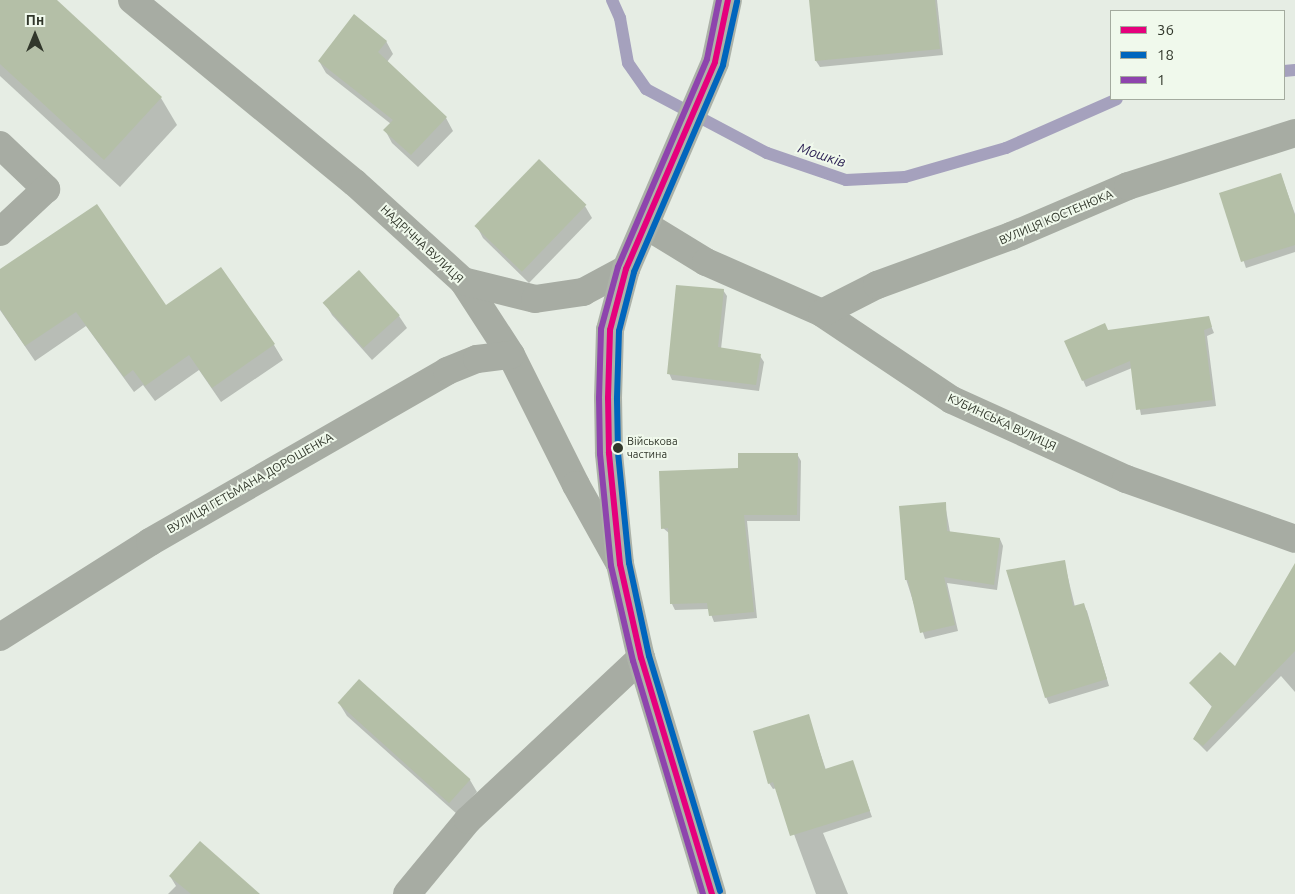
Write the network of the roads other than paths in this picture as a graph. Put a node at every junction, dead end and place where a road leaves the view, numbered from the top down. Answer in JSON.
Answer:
{"nodes":[{"id":1,"x":132,"y":0,"type":"edge"},
{"id":2,"x":728,"y":0,"type":"edge"},
{"id":3,"x":1295,"y":133,"type":"edge"},
{"id":4,"x":0,"y":145,"type":"edge"},
{"id":5,"x":647,"y":226,"type":"junction"},
{"id":6,"x":0,"y":232,"type":"edge"},
{"id":7,"x":626,"y":269,"type":"junction"},
{"id":8,"x":463,"y":281,"type":"junction"},
{"id":9,"x":822,"y":313,"type":"junction"},
{"id":10,"x":511,"y":355,"type":"junction"},
{"id":11,"x":1295,"y":539,"type":"edge"},
{"id":12,"x":620,"y":564,"type":"junction"},
{"id":13,"x":0,"y":638,"type":"edge"},
{"id":14,"x":642,"y":658,"type":"junction"},
{"id":15,"x":407,"y":894,"type":"edge"},
{"id":16,"x":712,"y":894,"type":"edge"}],
"edges":[{"from":1,"to":8,"type":"street","name":"НАДРІЧНА ВУЛИЦЯ"},
{"from":2,"to":5,"type":"main road"},
{"from":3,"to":9,"type":"street","name":"ВУЛИЦЯ КОСТЕНЮКА"},
{"from":4,"to":6,"type":"street"},
{"from":5,"to":7,"type":"main road"},
{"from":5,"to":9,"type":"street","name":"КУБИНСЬКА ВУЛИЦЯ"},
{"from":7,"to":8,"type":"street"},
{"from":7,"to":12,"type":"main road"},
{"from":8,"to":10,"type":"street","name":"НАДРІЧНА ВУЛИЦЯ"},
{"from":9,"to":11,"type":"street","name":"КУБИНСЬКА ВУЛИЦЯ"},
{"from":10,"to":12,"type":"street","name":"НАДРІЧНА ВУЛИЦЯ"},
{"from":10,"to":13,"type":"street","name":"ВУЛИЦЯ ГЕТЬМАНА ДОРОШЕНКА"},
{"from":12,"to":14,"type":"main road"},
{"from":14,"to":15,"type":"street"},
{"from":14,"to":16,"type":"main road"}]}
